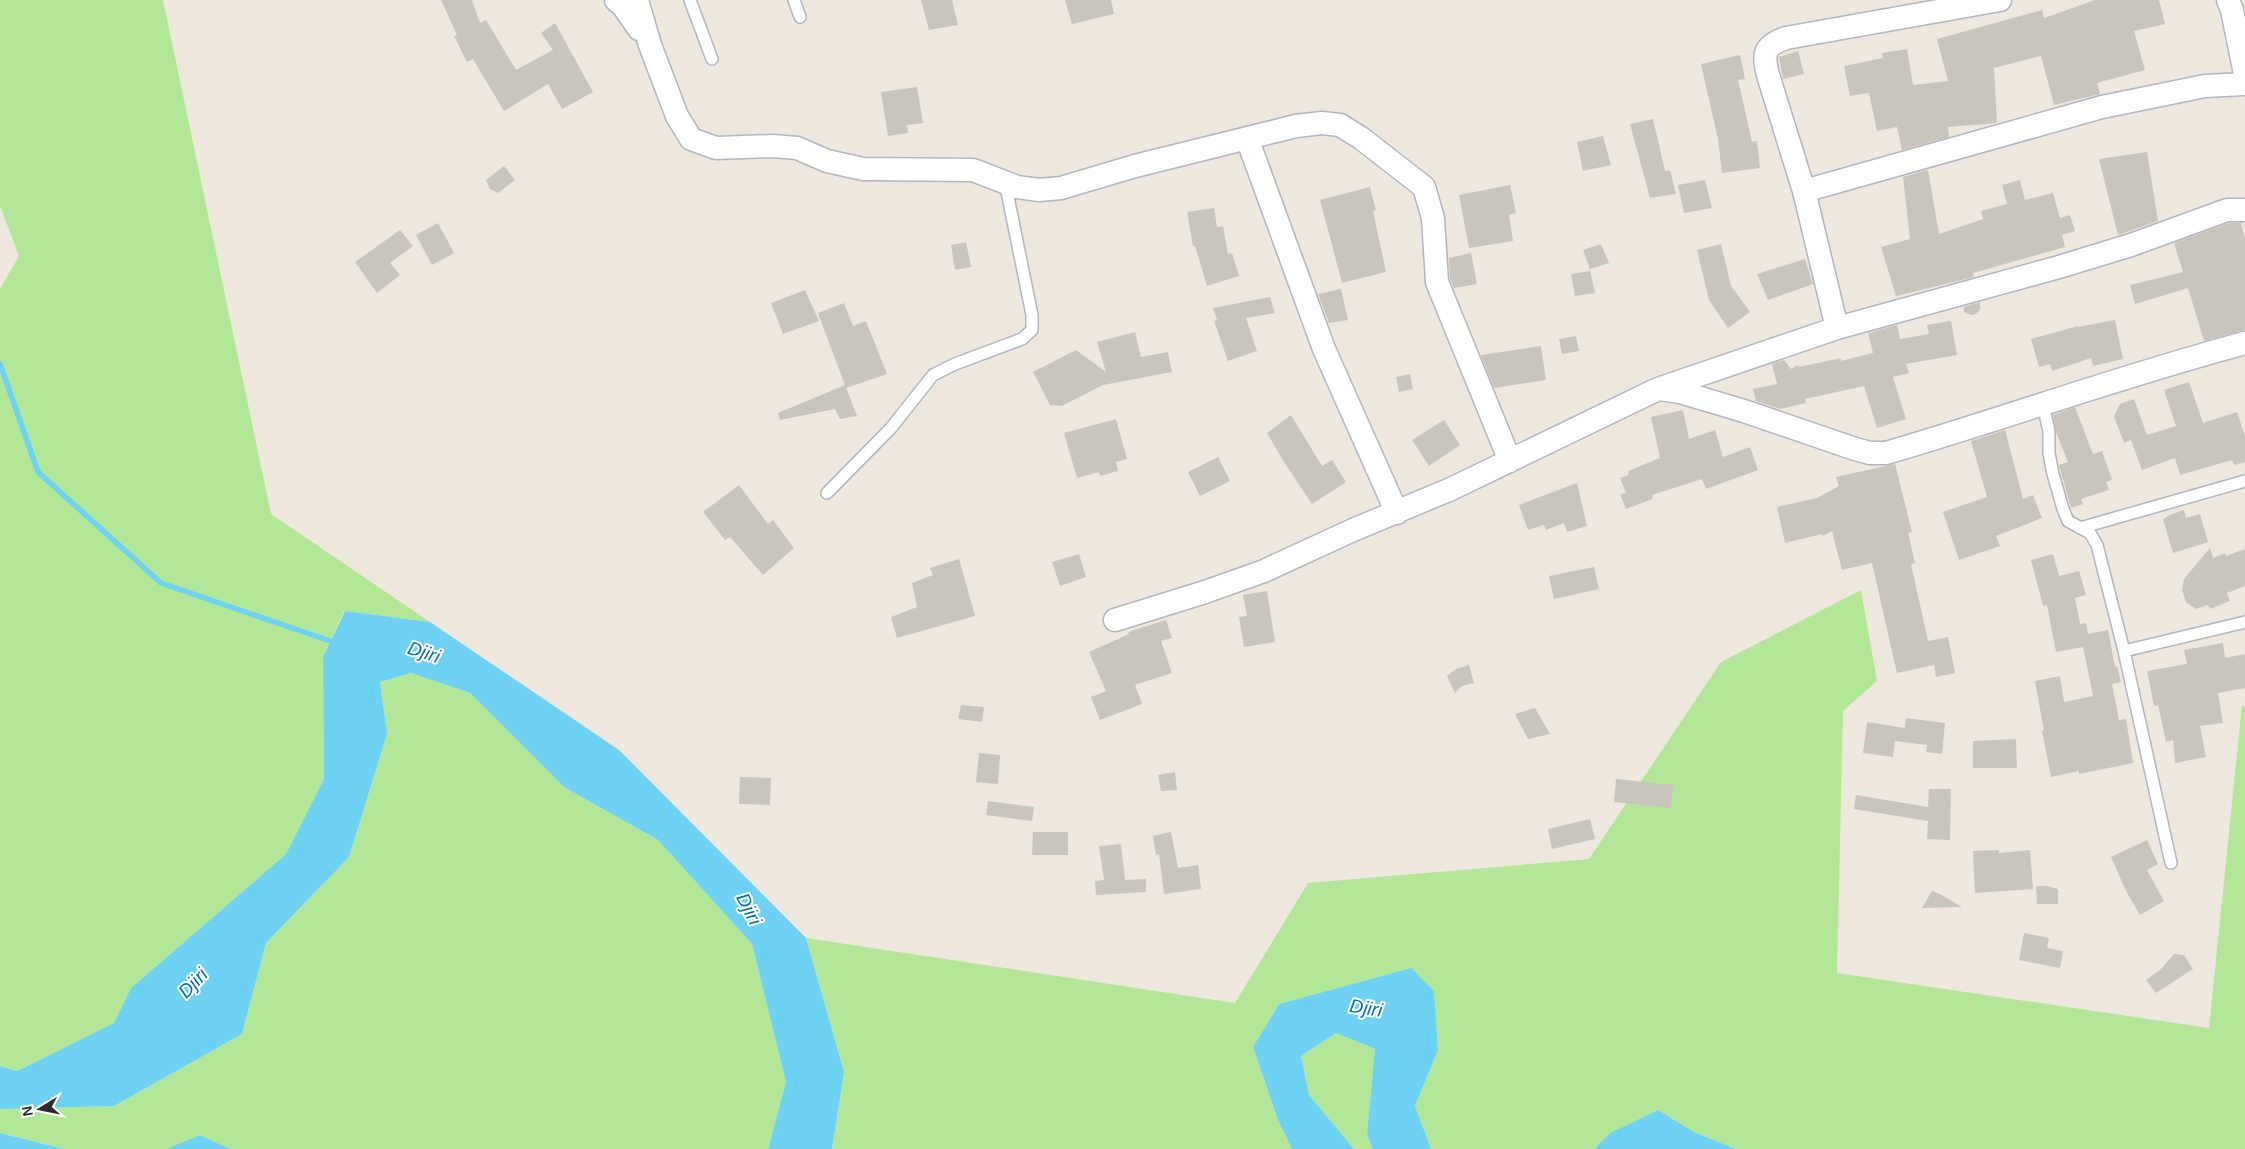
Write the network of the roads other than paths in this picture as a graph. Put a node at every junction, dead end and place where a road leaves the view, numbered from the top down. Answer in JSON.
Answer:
{"nodes":[{"id":1,"x":616,"y":0,"type":"edge"},
{"id":2,"x":637,"y":0,"type":"edge"},
{"id":3,"x":690,"y":0,"type":"edge"},
{"id":4,"x":794,"y":0,"type":"edge"},
{"id":5,"x":2000,"y":0,"type":"edge"},
{"id":6,"x":2228,"y":0,"type":"edge"},
{"id":7,"x":800,"y":16,"type":"dead end"},
{"id":8,"x":650,"y":44,"type":"junction"},
{"id":9,"x":712,"y":59,"type":"dead end"},
{"id":10,"x":2245,"y":74,"type":"edge"},
{"id":11,"x":2245,"y":84,"type":"edge"},
{"id":12,"x":1247,"y":138,"type":"junction"},
{"id":13,"x":1005,"y":182,"type":"junction"},
{"id":14,"x":1804,"y":191,"type":"junction"},
{"id":15,"x":2245,"y":210,"type":"edge"},
{"id":16,"x":1837,"y":328,"type":"junction"},
{"id":17,"x":2245,"y":343,"type":"edge"},
{"id":18,"x":1658,"y":389,"type":"junction"},
{"id":19,"x":2043,"y":404,"type":"junction"},
{"id":20,"x":1510,"y":461,"type":"junction"},
{"id":21,"x":2245,"y":481,"type":"edge"},
{"id":22,"x":827,"y":493,"type":"dead end"},
{"id":23,"x":1397,"y":513,"type":"junction"},
{"id":24,"x":2080,"y":528,"type":"junction"},
{"id":25,"x":1115,"y":620,"type":"dead end"},
{"id":26,"x":2245,"y":622,"type":"edge"},
{"id":27,"x":2124,"y":651,"type":"junction"},
{"id":28,"x":2171,"y":863,"type":"dead end"}],
"edges":[{"from":1,"to":8,"type":"street"},
{"from":2,"to":8,"type":"street"},
{"from":3,"to":9,"type":"lane"},
{"from":4,"to":7,"type":"lane"},
{"from":5,"to":14,"type":"street"},
{"from":6,"to":10,"type":"street"},
{"from":8,"to":13,"type":"street"},
{"from":11,"to":14,"type":"street"},
{"from":12,"to":13,"type":"street"},
{"from":12,"to":20,"type":"street"},
{"from":12,"to":23,"type":"street"},
{"from":13,"to":22,"type":"lane"},
{"from":14,"to":16,"type":"street"},
{"from":15,"to":16,"type":"street"},
{"from":16,"to":18,"type":"street"},
{"from":17,"to":19,"type":"street"},
{"from":18,"to":19,"type":"street"},
{"from":18,"to":20,"type":"street"},
{"from":19,"to":24,"type":"lane"},
{"from":20,"to":23,"type":"street"},
{"from":21,"to":24,"type":"lane"},
{"from":23,"to":25,"type":"street"},
{"from":24,"to":27,"type":"lane"},
{"from":26,"to":27,"type":"lane"},
{"from":27,"to":28,"type":"lane"}]}
